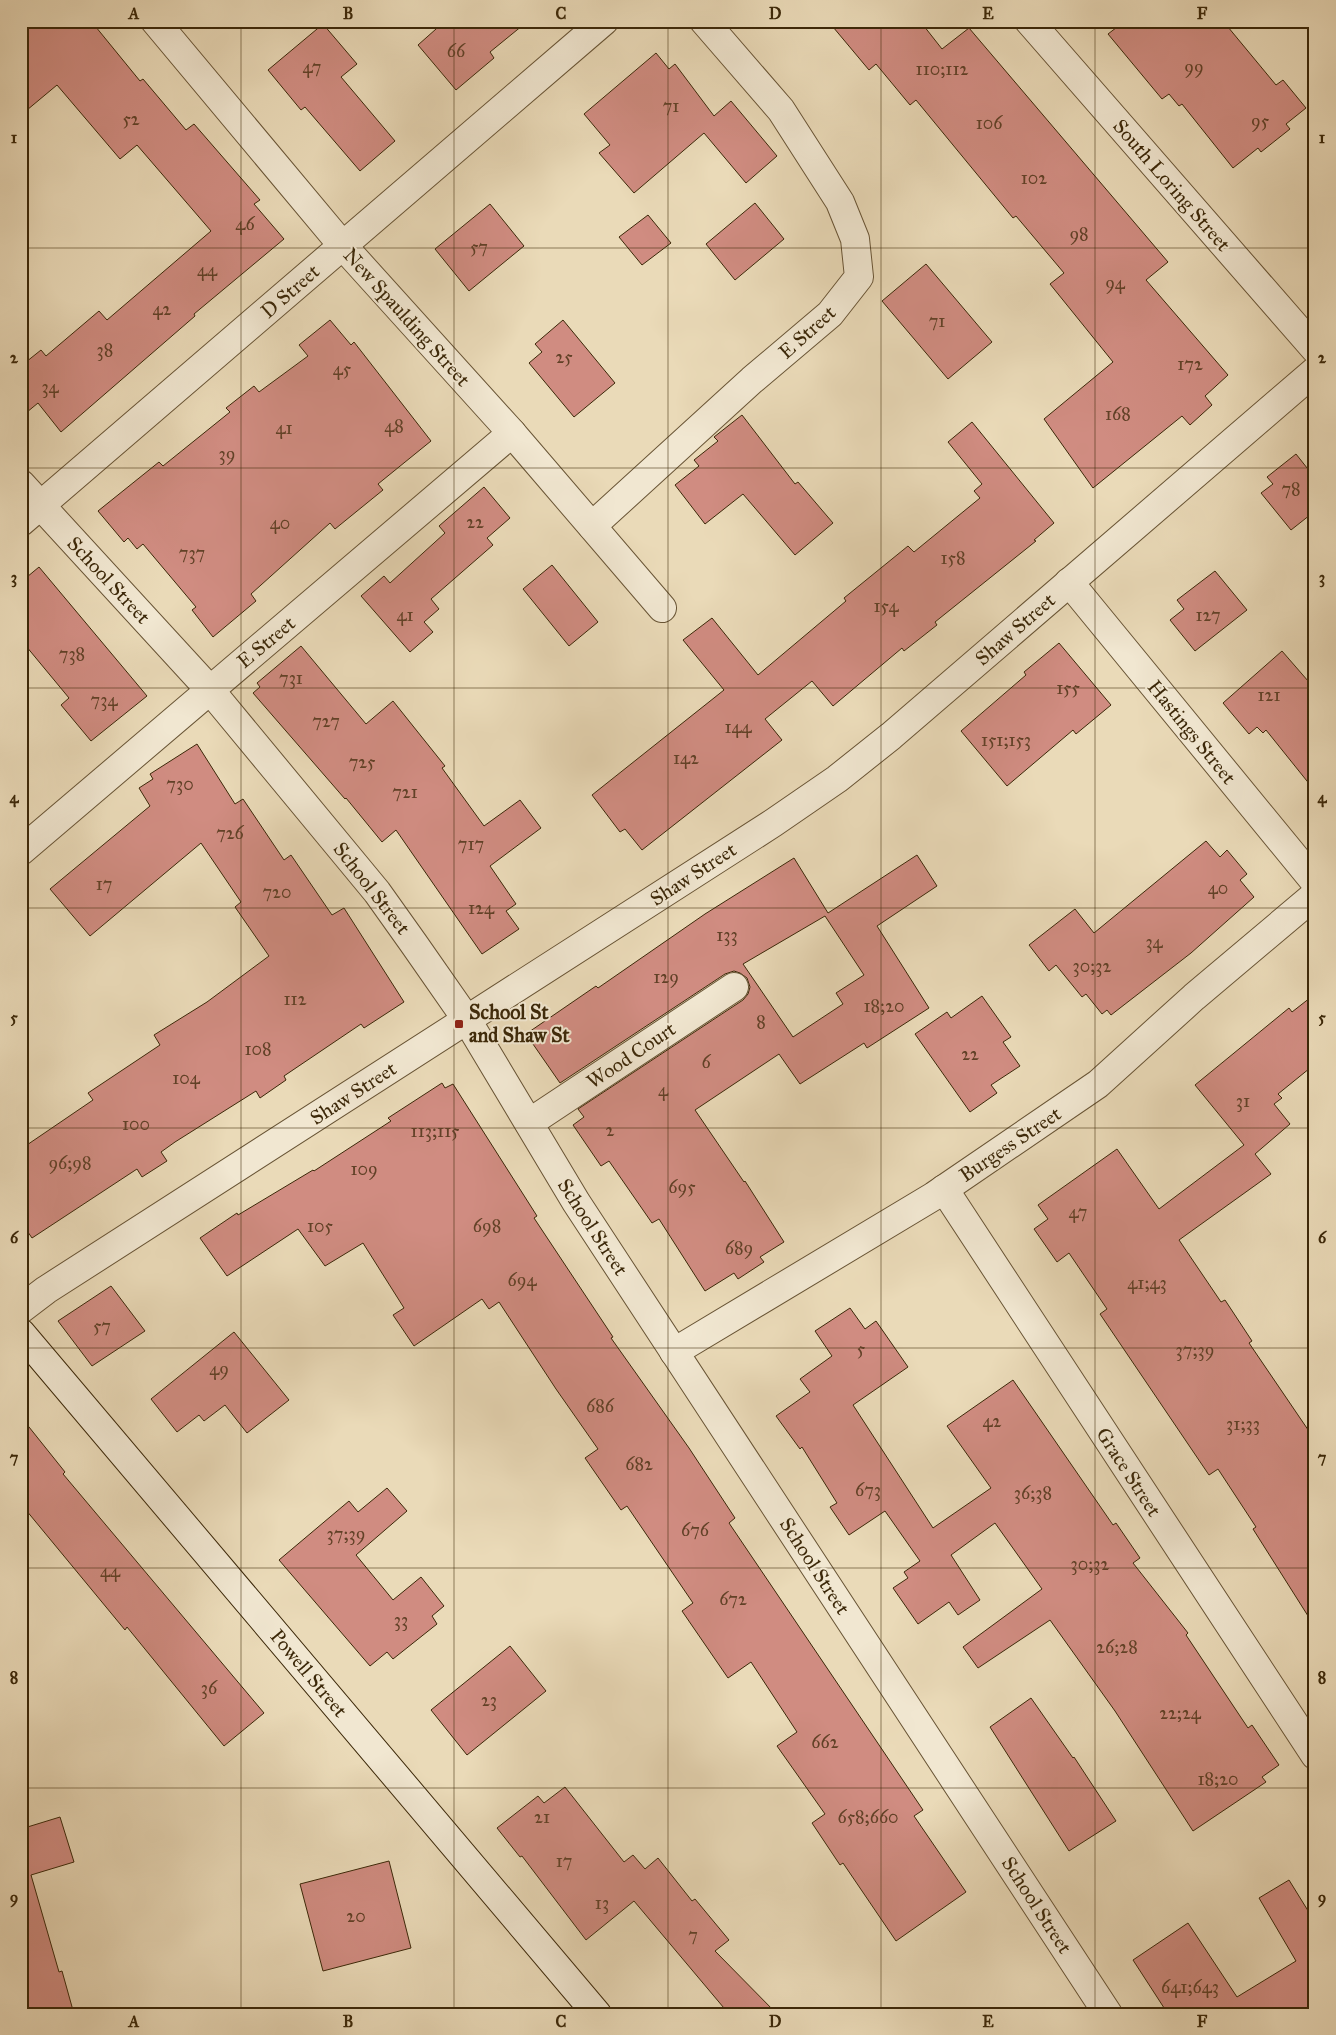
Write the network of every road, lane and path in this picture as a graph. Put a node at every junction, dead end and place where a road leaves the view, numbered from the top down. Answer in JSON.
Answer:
{"nodes":[{"id":1,"x":155,"y":21,"type":"edge"},
{"id":2,"x":604,"y":21,"type":"edge"},
{"id":3,"x":704,"y":21,"type":"edge"},
{"id":4,"x":1029,"y":21,"type":"edge"},
{"id":5,"x":342,"y":246,"type":"junction"},
{"id":6,"x":1315,"y":349,"type":"edge"},
{"id":7,"x":1315,"y":371,"type":"edge"},
{"id":8,"x":512,"y":433,"type":"junction"},
{"id":9,"x":21,"y":484,"type":"edge"},
{"id":10,"x":31,"y":514,"type":"edge"},
{"id":11,"x":592,"y":526,"type":"junction"},
{"id":12,"x":1069,"y":582,"type":"junction"},
{"id":13,"x":662,"y":608,"type":"dead end"},
{"id":14,"x":210,"y":690,"type":"junction"},
{"id":15,"x":21,"y":851,"type":"edge"},
{"id":16,"x":1315,"y":882,"type":"edge"},
{"id":17,"x":1315,"y":895,"type":"edge"},
{"id":18,"x":734,"y":987,"type":"dead end"},
{"id":19,"x":466,"y":1020,"type":"junction"},
{"id":20,"x":529,"y":1124,"type":"junction"},
{"id":21,"x":944,"y":1189,"type":"junction"},
{"id":22,"x":21,"y":1309,"type":"edge"},
{"id":23,"x":21,"y":1333,"type":"edge"},
{"id":24,"x":674,"y":1352,"type":"junction"},
{"id":25,"x":1315,"y":1755,"type":"edge"},
{"id":26,"x":597,"y":2014,"type":"edge"},
{"id":27,"x":1108,"y":2014,"type":"edge"}],
"edges":[{"from":1,"to":5,"type":"street","name":"New Spaulding Street"},
{"from":2,"to":5,"type":"street","name":"D Street"},
{"from":3,"to":11,"type":"street","name":"E Street"},
{"from":4,"to":6,"type":"street","name":"South Loring Street"},
{"from":5,"to":8,"type":"street","name":"New Spaulding Street"},
{"from":5,"to":10,"type":"street","name":"D Street"},
{"from":7,"to":12,"type":"street","name":"Shaw Street"},
{"from":8,"to":11,"type":"street","name":"New Spaulding Street"},
{"from":8,"to":14,"type":"street","name":"E Street"},
{"from":9,"to":10,"type":"street","name":"School Street"},
{"from":10,"to":14,"type":"street","name":"School Street"},
{"from":11,"to":13,"type":"street","name":"New Spaulding Street"},
{"from":12,"to":16,"type":"street","name":"Hastings Street"},
{"from":12,"to":19,"type":"street","name":"Shaw Street"},
{"from":14,"to":15,"type":"street","name":"E Street"},
{"from":14,"to":19,"type":"street","name":"School Street"},
{"from":17,"to":21,"type":"street","name":"Burgess Street"},
{"from":18,"to":20,"type":"street","name":"Wood Court"},
{"from":19,"to":20,"type":"street","name":"School Street"},
{"from":19,"to":22,"type":"street","name":"Shaw Street"},
{"from":20,"to":24,"type":"street","name":"School Street"},
{"from":21,"to":24,"type":"street","name":"Burgess Street"},
{"from":21,"to":25,"type":"street","name":"Grace Street"},
{"from":23,"to":26,"type":"street","name":"Powell Street"},
{"from":24,"to":27,"type":"street","name":"School Street"}]}
